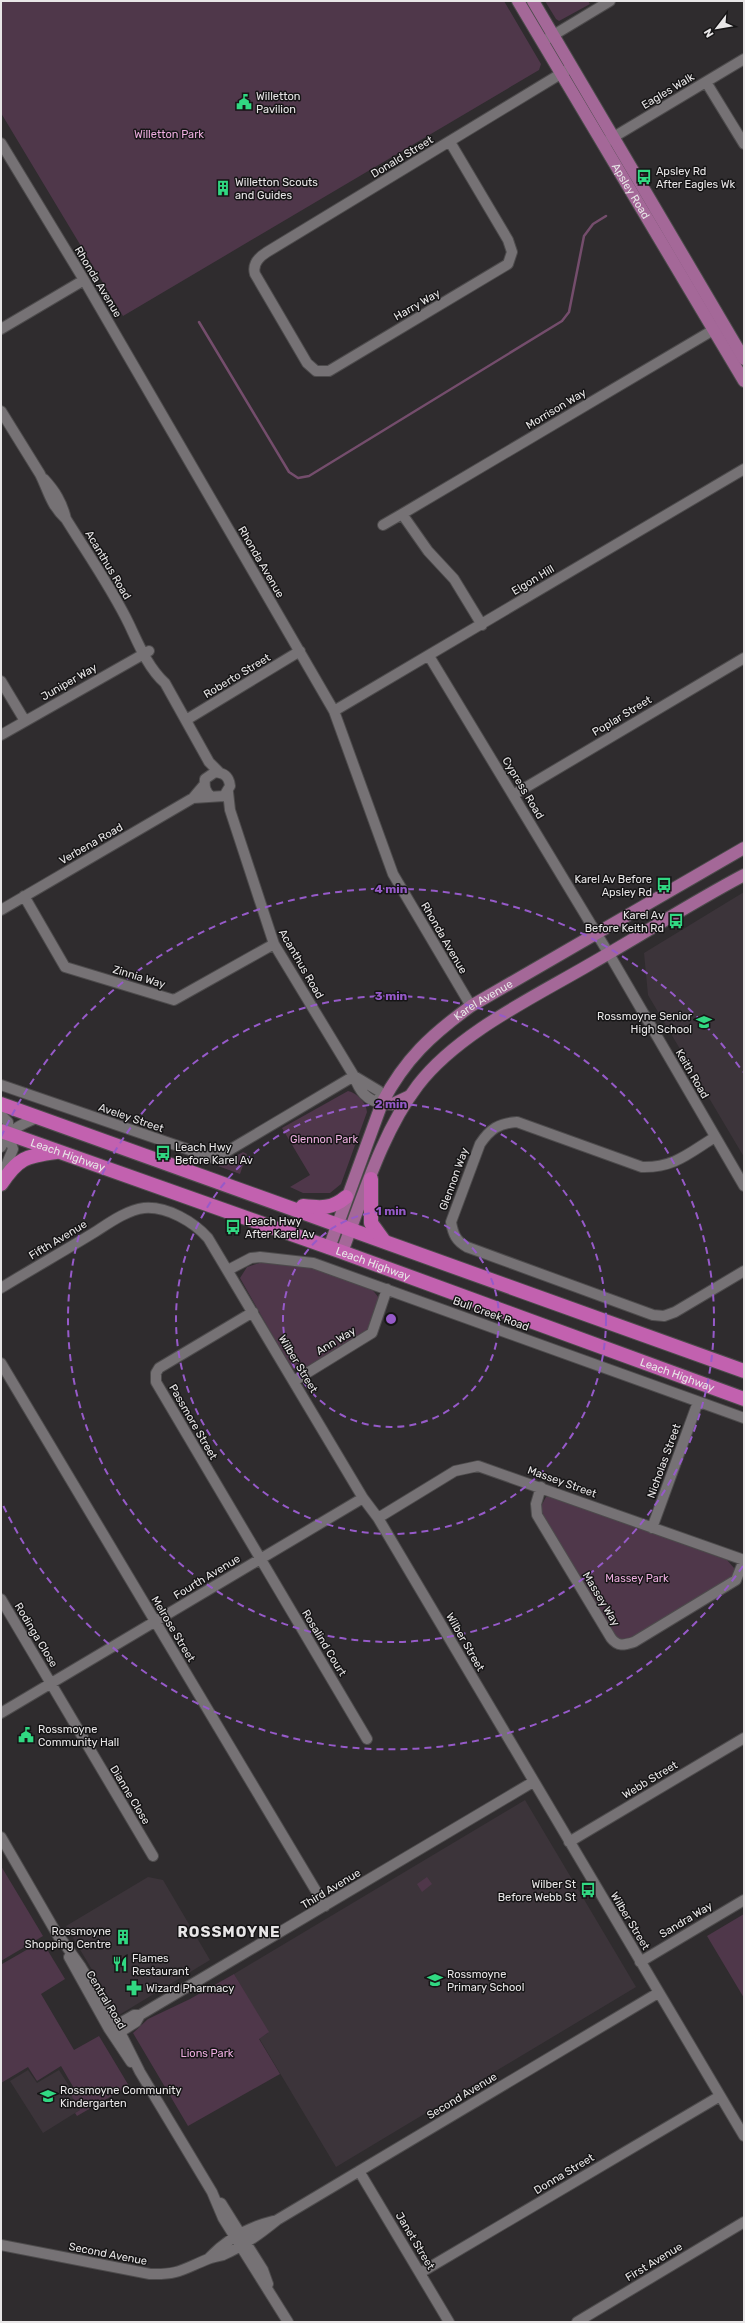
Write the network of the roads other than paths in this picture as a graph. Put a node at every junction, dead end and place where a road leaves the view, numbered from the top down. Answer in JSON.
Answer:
{"nodes":[{"id":1,"x":518,"y":1,"type":"edge"},
{"id":2,"x":533,"y":1,"type":"edge"},
{"id":3,"x":610,"y":1,"type":"edge"},
{"id":4,"x":553,"y":35,"type":"junction"},
{"id":5,"x":542,"y":42,"type":"junction"},
{"id":6,"x":744,"y":60,"type":"edge"},
{"id":7,"x":572,"y":67,"type":"junction"},
{"id":8,"x":561,"y":74,"type":"junction"},
{"id":9,"x":706,"y":82,"type":"junction"},
{"id":10,"x":609,"y":140,"type":"junction"},
{"id":11,"x":450,"y":142,"type":"junction"},
{"id":12,"x":1,"y":143,"type":"edge"},
{"id":13,"x":744,"y":144,"type":"edge"},
{"id":14,"x":256,"y":274,"type":"joint"},
{"id":15,"x":84,"y":280,"type":"junction"},
{"id":16,"x":718,"y":327,"type":"junction"},
{"id":17,"x":1,"y":329,"type":"edge"},
{"id":18,"x":744,"y":359,"type":"edge"},
{"id":19,"x":744,"y":380,"type":"edge"},
{"id":20,"x":1,"y":411,"type":"edge"},
{"id":21,"x":744,"y":469,"type":"edge"},
{"id":22,"x":402,"y":514,"type":"junction"},
{"id":23,"x":383,"y":525,"type":"dead end"},
{"id":24,"x":482,"y":624,"type":"junction"},
{"id":25,"x":300,"y":651,"type":"junction"},
{"id":26,"x":146,"y":652,"type":"junction"},
{"id":27,"x":429,"y":656,"type":"junction"},
{"id":28,"x":744,"y":658,"type":"edge"},
{"id":29,"x":1,"y":682,"type":"edge"},
{"id":30,"x":334,"y":711,"type":"junction"},
{"id":31,"x":186,"y":720,"type":"junction"},
{"id":32,"x":25,"y":721,"type":"junction"},
{"id":33,"x":1,"y":735,"type":"edge"},
{"id":34,"x":215,"y":773,"type":"junction"},
{"id":35,"x":204,"y":785,"type":"junction"},
{"id":36,"x":228,"y":792,"type":"junction"},
{"id":37,"x":513,"y":795,"type":"junction"},
{"id":38,"x":215,"y":797,"type":"junction"},
{"id":39,"x":193,"y":798,"type":"junction"},
{"id":40,"x":230,"y":810,"type":"junction"},
{"id":41,"x":744,"y":848,"type":"edge"},
{"id":42,"x":744,"y":875,"type":"edge"},
{"id":43,"x":24,"y":896,"type":"junction"},
{"id":44,"x":1,"y":910,"type":"edge"},
{"id":45,"x":596,"y":932,"type":"junction"},
{"id":46,"x":274,"y":944,"type":"junction"},
{"id":47,"x":609,"y":953,"type":"junction"},
{"id":48,"x":471,"y":1006,"type":"junction"},
{"id":49,"x":354,"y":1076,"type":"junction"},
{"id":50,"x":1,"y":1085,"type":"edge"},
{"id":51,"x":410,"y":1096,"type":"junction"},
{"id":52,"x":382,"y":1103,"type":"junction"},
{"id":53,"x":1,"y":1104,"type":"edge"},
{"id":54,"x":1,"y":1115,"type":"edge"},
{"id":55,"x":39,"y":1117,"type":"junction"},
{"id":56,"x":4,"y":1132,"type":"edge"},
{"id":57,"x":390,"y":1132,"type":"junction"},
{"id":58,"x":715,"y":1137,"type":"junction"},
{"id":59,"x":1,"y":1147,"type":"edge"},
{"id":60,"x":58,"y":1152,"type":"junction"},
{"id":61,"x":1,"y":1179,"type":"edge"},
{"id":62,"x":370,"y":1179,"type":"junction"},
{"id":63,"x":1,"y":1184,"type":"edge"},
{"id":64,"x":744,"y":1186,"type":"edge"},
{"id":65,"x":346,"y":1197,"type":"junction"},
{"id":66,"x":286,"y":1205,"type":"junction"},
{"id":67,"x":129,"y":1213,"type":"joint"},
{"id":68,"x":337,"y":1224,"type":"junction"},
{"id":69,"x":350,"y":1230,"type":"junction"},
{"id":70,"x":384,"y":1241,"type":"junction"},
{"id":71,"x":335,"y":1250,"type":"junction"},
{"id":72,"x":228,"y":1270,"type":"junction"},
{"id":73,"x":744,"y":1271,"type":"edge"},
{"id":74,"x":1,"y":1288,"type":"edge"},
{"id":75,"x":387,"y":1289,"type":"junction"},
{"id":76,"x":253,"y":1312,"type":"junction"},
{"id":77,"x":1,"y":1363,"type":"edge"},
{"id":78,"x":744,"y":1371,"type":"edge"},
{"id":79,"x":294,"y":1381,"type":"junction"},
{"id":80,"x":744,"y":1399,"type":"edge"},
{"id":81,"x":698,"y":1402,"type":"junction"},
{"id":82,"x":744,"y":1418,"type":"edge"},
{"id":83,"x":541,"y":1487,"type":"junction"},
{"id":84,"x":363,"y":1498,"type":"junction"},
{"id":85,"x":378,"y":1518,"type":"junction"},
{"id":86,"x":652,"y":1528,"type":"junction"},
{"id":87,"x":260,"y":1560,"type":"junction"},
{"id":88,"x":744,"y":1560,"type":"edge"},
{"id":89,"x":1,"y":1599,"type":"edge"},
{"id":90,"x":155,"y":1622,"type":"junction"},
{"id":91,"x":51,"y":1684,"type":"junction"},
{"id":92,"x":1,"y":1713,"type":"edge"},
{"id":93,"x":744,"y":1738,"type":"edge"},
{"id":94,"x":367,"y":1740,"type":"dead end"},
{"id":95,"x":533,"y":1782,"type":"junction"},
{"id":96,"x":1,"y":1837,"type":"edge"},
{"id":97,"x":569,"y":1842,"type":"junction"},
{"id":98,"x":153,"y":1856,"type":"dead end"},
{"id":99,"x":744,"y":1900,"type":"edge"},
{"id":100,"x":325,"y":1906,"type":"junction"},
{"id":101,"x":640,"y":1962,"type":"junction"},
{"id":102,"x":658,"y":1993,"type":"junction"},
{"id":103,"x":115,"y":2030,"type":"junction"},
{"id":104,"x":720,"y":2096,"type":"junction"},
{"id":105,"x":744,"y":2136,"type":"edge"},
{"id":106,"x":360,"y":2171,"type":"junction"},
{"id":107,"x":744,"y":2222,"type":"edge"},
{"id":108,"x":241,"y":2240,"type":"junction"},
{"id":109,"x":1,"y":2245,"type":"edge"},
{"id":110,"x":420,"y":2273,"type":"junction"},
{"id":111,"x":288,"y":2322,"type":"edge"},
{"id":112,"x":449,"y":2322,"type":"edge"},
{"id":113,"x":577,"y":2322,"type":"edge"}],
"edges":[{"from":1,"to":5,"type":"main road","name":"Apsley Road"},
{"from":2,"to":4,"type":"main road","name":"Apsley Road"},
{"from":3,"to":4,"type":"street"},
{"from":4,"to":5,"type":"street"},
{"from":4,"to":7,"type":"main road","name":"Apsley Road"},
{"from":5,"to":8,"type":"main road","name":"Apsley Road"},
{"from":6,"to":9,"type":"street","name":"Eagles Walk"},
{"from":7,"to":8,"type":"street","name":"Donald Street"},
{"from":7,"to":10,"type":"main road","name":"Apsley Road"},
{"from":8,"to":10,"type":"main road","name":"Apsley Road"},
{"from":8,"to":11,"type":"street","name":"Donald Street"},
{"from":9,"to":10,"type":"street","name":"Eagles Walk"},
{"from":9,"to":13,"type":"street"},
{"from":10,"to":16,"type":"main road","name":"Apsley Road"},
{"from":11,"to":14,"type":"street","name":"Donald Street"},
{"from":11,"to":14,"type":"street","name":"Harry Way"},
{"from":12,"to":15,"type":"street","name":"Rhonda Avenue"},
{"from":15,"to":17,"type":"street"},
{"from":15,"to":25,"type":"street","name":"Rhonda Avenue"},
{"from":16,"to":18,"type":"main road","name":"Apsley Road"},
{"from":16,"to":19,"type":"main road","name":"Apsley Road"},
{"from":16,"to":22,"type":"street","name":"Morrison Way"},
{"from":20,"to":26,"type":"street","name":"Acanthus Road"},
{"from":21,"to":24,"type":"street","name":"Elgon Hill"},
{"from":22,"to":23,"type":"street","name":"Morrison Way"},
{"from":22,"to":24,"type":"street"},
{"from":24,"to":27,"type":"street","name":"Elgon Hill"},
{"from":25,"to":30,"type":"street","name":"Rhonda Avenue"},
{"from":25,"to":31,"type":"street","name":"Roberto Street"},
{"from":26,"to":31,"type":"street","name":"Acanthus Road"},
{"from":26,"to":32,"type":"street","name":"Juniper Way"},
{"from":27,"to":30,"type":"street","name":"Elgon Hill"},
{"from":27,"to":37,"type":"street","name":"Cypress Road"},
{"from":28,"to":37,"type":"street","name":"Poplar Street"},
{"from":29,"to":32,"type":"street"},
{"from":30,"to":48,"type":"street","name":"Rhonda Avenue"},
{"from":31,"to":34,"type":"street","name":"Acanthus Road"},
{"from":32,"to":33,"type":"street","name":"Juniper Way"},
{"from":34,"to":35,"type":"street"},
{"from":34,"to":36,"type":"street","name":"Acanthus Road"},
{"from":35,"to":38,"type":"street","name":"Acanthus Road"},
{"from":35,"to":39,"type":"street","name":"Verbena Road"},
{"from":36,"to":38,"type":"street"},
{"from":36,"to":40,"type":"street","name":"Acanthus Road"},
{"from":37,"to":45,"type":"street","name":"Cypress Road"},
{"from":38,"to":39,"type":"street","name":"Verbena Road"},
{"from":38,"to":40,"type":"street","name":"Acanthus Road"},
{"from":39,"to":43,"type":"street","name":"Verbena Road"},
{"from":40,"to":46,"type":"street","name":"Acanthus Road"},
{"from":41,"to":45,"type":"main road","name":"Karel Avenue"},
{"from":42,"to":47,"type":"main road"},
{"from":43,"to":44,"type":"street","name":"Verbena Road"},
{"from":43,"to":46,"type":"street","name":"Zinnia Way"},
{"from":45,"to":47,"type":"street","name":"Keith Road"},
{"from":45,"to":48,"type":"main road","name":"Karel Avenue"},
{"from":46,"to":49,"type":"street","name":"Acanthus Road"},
{"from":47,"to":51,"type":"main road"},
{"from":47,"to":58,"type":"street","name":"Keith Road"},
{"from":48,"to":52,"type":"main road","name":"Karel Avenue"},
{"from":49,"to":50,"type":"street","name":"Aveley Street"},
{"from":49,"to":52,"type":"street","name":"Acanthus Road"},
{"from":51,"to":52,"type":"main road"},
{"from":51,"to":57,"type":"main road"},
{"from":52,"to":57,"type":"main road"},
{"from":52,"to":65,"type":"main road","name":"Karel Avenue"},
{"from":53,"to":55,"type":"highway"},
{"from":54,"to":56,"type":"street"},
{"from":55,"to":56,"type":"street"},
{"from":55,"to":66,"type":"highway"},
{"from":56,"to":59,"type":"street"},
{"from":56,"to":60,"type":"highway","name":"Leach Highway"},
{"from":56,"to":61,"type":"street"},
{"from":57,"to":62,"type":"main road"},
{"from":58,"to":64,"type":"street","name":"Keith Road"},
{"from":58,"to":73,"type":"street","name":"Glennon Way"},
{"from":60,"to":63,"type":"highway"},
{"from":60,"to":71,"type":"highway","name":"Leach Highway"},
{"from":62,"to":69,"type":"main road"},
{"from":62,"to":70,"type":"highway"},
{"from":65,"to":66,"type":"highway"},
{"from":65,"to":68,"type":"main road","name":"Karel Avenue"},
{"from":66,"to":68,"type":"highway"},
{"from":67,"to":72,"type":"street","name":"Wilber Street"},
{"from":67,"to":74,"type":"street","name":"Fifth Avenue"},
{"from":68,"to":69,"type":"highway"},
{"from":68,"to":71,"type":"main road","name":"Karel Avenue"},
{"from":69,"to":70,"type":"highway"},
{"from":69,"to":71,"type":"main road"},
{"from":70,"to":78,"type":"highway"},
{"from":71,"to":80,"type":"highway","name":"Leach Highway"},
{"from":72,"to":75,"type":"street","name":"Bull Creek Road"},
{"from":72,"to":76,"type":"street","name":"Wilber Street"},
{"from":75,"to":79,"type":"street","name":"Ann Way"},
{"from":75,"to":81,"type":"street","name":"Bull Creek Road"},
{"from":76,"to":79,"type":"street","name":"Wilber Street"},
{"from":76,"to":87,"type":"street","name":"Passmore Street"},
{"from":77,"to":90,"type":"street","name":"Melrose Street"},
{"from":79,"to":84,"type":"street","name":"Wilber Street"},
{"from":81,"to":82,"type":"street","name":"Bull Creek Road"},
{"from":81,"to":86,"type":"street","name":"Nicholas Street"},
{"from":83,"to":85,"type":"street","name":"Massey Street"},
{"from":83,"to":86,"type":"street","name":"Massey Street"},
{"from":83,"to":88,"type":"street","name":"Massey Way"},
{"from":84,"to":85,"type":"street","name":"Wilber Street"},
{"from":84,"to":87,"type":"street","name":"Fourth Avenue"},
{"from":85,"to":95,"type":"street","name":"Wilber Street"},
{"from":86,"to":88,"type":"street","name":"Massey Street"},
{"from":87,"to":90,"type":"street","name":"Fourth Avenue"},
{"from":87,"to":94,"type":"street","name":"Rosalind Court"},
{"from":89,"to":91,"type":"street","name":"Rodinga Close"},
{"from":90,"to":91,"type":"street","name":"Fourth Avenue"},
{"from":90,"to":100,"type":"street","name":"Melrose Street"},
{"from":91,"to":92,"type":"street","name":"Fourth Avenue"},
{"from":91,"to":98,"type":"street","name":"Dianne Close"},
{"from":93,"to":97,"type":"street","name":"Webb Street"},
{"from":95,"to":97,"type":"street","name":"Wilber Street"},
{"from":95,"to":100,"type":"street","name":"Third Avenue"},
{"from":96,"to":103,"type":"street","name":"Central Road"},
{"from":97,"to":101,"type":"street","name":"Wilber Street"},
{"from":99,"to":101,"type":"street","name":"Sandra Way"},
{"from":100,"to":103,"type":"street","name":"Third Avenue"},
{"from":101,"to":102,"type":"street","name":"Wilber Street"},
{"from":102,"to":104,"type":"street","name":"Wilber Street"},
{"from":102,"to":106,"type":"street","name":"Second Avenue"},
{"from":103,"to":108,"type":"street","name":"Central Road"},
{"from":104,"to":105,"type":"street","name":"Wilber Street"},
{"from":104,"to":110,"type":"street","name":"Donna Street"},
{"from":106,"to":108,"type":"street","name":"Second Avenue"},
{"from":106,"to":110,"type":"street","name":"Janet Street"},
{"from":107,"to":113,"type":"street","name":"First Avenue"},
{"from":108,"to":109,"type":"street","name":"Second Avenue"},
{"from":108,"to":111,"type":"street","name":"Central Road"},
{"from":110,"to":112,"type":"street","name":"Janet Street"}]}
